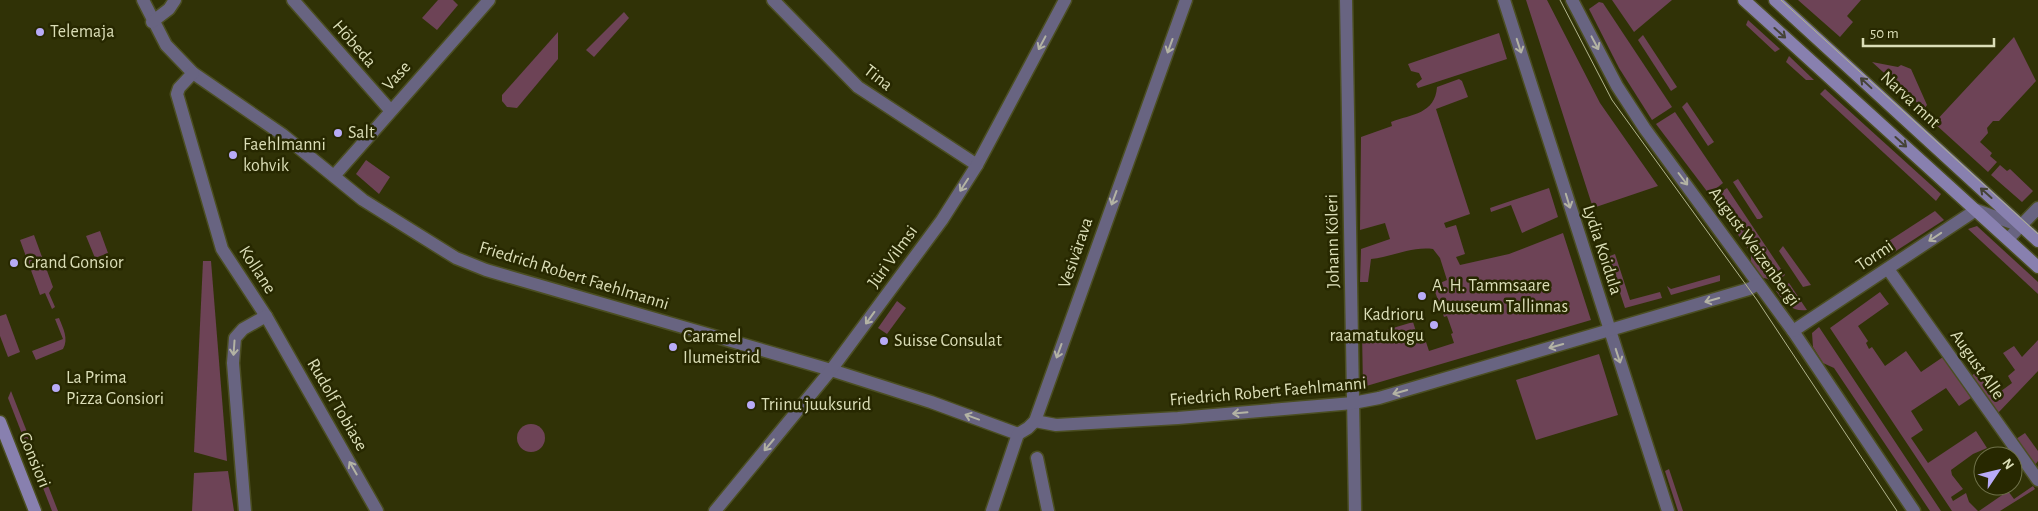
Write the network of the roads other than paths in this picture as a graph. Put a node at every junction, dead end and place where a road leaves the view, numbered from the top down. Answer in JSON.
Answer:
{"nodes":[{"id":1,"x":143,"y":0,"type":"edge"},
{"id":2,"x":175,"y":0,"type":"edge"},
{"id":3,"x":293,"y":0,"type":"edge"},
{"id":4,"x":489,"y":0,"type":"edge"},
{"id":5,"x":773,"y":0,"type":"edge"},
{"id":6,"x":1065,"y":0,"type":"edge"},
{"id":7,"x":1186,"y":0,"type":"edge"},
{"id":8,"x":1346,"y":0,"type":"edge"},
{"id":9,"x":1504,"y":0,"type":"edge"},
{"id":10,"x":1572,"y":0,"type":"edge"},
{"id":11,"x":1744,"y":0,"type":"edge"},
{"id":12,"x":1774,"y":0,"type":"edge"},
{"id":13,"x":152,"y":22,"type":"junction"},
{"id":14,"x":193,"y":73,"type":"junction"},
{"id":15,"x":390,"y":110,"type":"junction"},
{"id":16,"x":978,"y":165,"type":"junction"},
{"id":17,"x":334,"y":176,"type":"junction"},
{"id":18,"x":2038,"y":208,"type":"edge"},
{"id":19,"x":1976,"y":210,"type":"junction"},
{"id":20,"x":2022,"y":226,"type":"junction"},
{"id":21,"x":2008,"y":239,"type":"junction"},
{"id":22,"x":2038,"y":241,"type":"edge"},
{"id":23,"x":2038,"y":267,"type":"edge"},
{"id":24,"x":1888,"y":269,"type":"junction"},
{"id":25,"x":1758,"y":284,"type":"junction"},
{"id":26,"x":266,"y":316,"type":"junction"},
{"id":27,"x":1610,"y":330,"type":"junction"},
{"id":28,"x":1793,"y":331,"type":"junction"},
{"id":29,"x":831,"y":370,"type":"junction"},
{"id":30,"x":1353,"y":403,"type":"junction"},
{"id":31,"x":1035,"y":421,"type":"junction"},
{"id":32,"x":0,"y":422,"type":"edge"},
{"id":33,"x":1018,"y":434,"type":"junction"},
{"id":34,"x":1036,"y":458,"type":"dead end"},
{"id":35,"x":2038,"y":480,"type":"edge"},
{"id":36,"x":35,"y":511,"type":"edge"},
{"id":37,"x":245,"y":511,"type":"edge"},
{"id":38,"x":377,"y":511,"type":"edge"},
{"id":39,"x":715,"y":511,"type":"edge"},
{"id":40,"x":992,"y":511,"type":"edge"},
{"id":41,"x":1048,"y":511,"type":"edge"},
{"id":42,"x":1355,"y":511,"type":"edge"},
{"id":43,"x":1668,"y":511,"type":"edge"},
{"id":44,"x":1914,"y":511,"type":"edge"}],
"edges":[{"from":1,"to":13,"type":"street","name":"Friedrich Robert Faehlmanni"},
{"from":2,"to":13,"type":"street"},
{"from":3,"to":15,"type":"street","name":"Hõbeda"},
{"from":4,"to":15,"type":"street","name":"Vase"},
{"from":5,"to":16,"type":"street","name":"Tina"},
{"from":6,"to":16,"type":"street","name":"Jüri Vilmsi","one_way":true},
{"from":7,"to":31,"type":"street","name":"Vesivärava","one_way":true},
{"from":8,"to":30,"type":"street","name":"Johann Köleri"},
{"from":9,"to":27,"type":"street","name":"Lydia Koidula","one_way":true},
{"from":10,"to":25,"type":"street","name":"August Weizenbergi","one_way":true},
{"from":11,"to":19,"type":"main road","name":"Narva mnt","one_way":true},
{"from":20,"to":12,"type":"main road","name":"Narva mnt","one_way":true},
{"from":13,"to":14,"type":"street","name":"Friedrich Robert Faehlmanni"},
{"from":14,"to":17,"type":"street","name":"Friedrich Robert Faehlmanni"},
{"from":14,"to":26,"type":"street","name":"Kollane"},
{"from":15,"to":17,"type":"street","name":"Vase"},
{"from":16,"to":29,"type":"street","name":"Jüri Vilmsi","one_way":true},
{"from":17,"to":29,"type":"street","name":"Friedrich Robert Faehlmanni"},
{"from":18,"to":20,"type":"street"},
{"from":19,"to":20,"type":"street","name":"Narva mnt"},
{"from":19,"to":21,"type":"main road","name":"Narva mnt"},
{"from":19,"to":24,"type":"street","name":"Tormi","one_way":true},
{"from":20,"to":21,"type":"street"},
{"from":20,"to":22,"type":"main road","name":"Narva mnt"},
{"from":21,"to":23,"type":"main road","name":"Narva mnt"},
{"from":24,"to":28,"type":"street","name":"Tormi"},
{"from":24,"to":35,"type":"street","name":"August Alle"},
{"from":25,"to":27,"type":"street","name":"Friedrich Robert Faehlmanni","one_way":true},
{"from":25,"to":28,"type":"street","name":"August Weizenbergi"},
{"from":26,"to":37,"type":"street","name":"Kollane","one_way":true},
{"from":38,"to":26,"type":"street","name":"Rudolf Tobiase","one_way":true},
{"from":27,"to":30,"type":"street","name":"Friedrich Robert Faehlmanni","one_way":true},
{"from":27,"to":43,"type":"street","name":"Lydia Koidula","one_way":true},
{"from":28,"to":44,"type":"street","name":"August Weizenbergi"},
{"from":33,"to":29,"type":"street","name":"Friedrich Robert Faehlmanni","one_way":true},
{"from":29,"to":39,"type":"street","name":"Jüri Vilmsi","one_way":true},
{"from":30,"to":31,"type":"street","name":"Friedrich Robert Faehlmanni","one_way":true},
{"from":30,"to":42,"type":"street","name":"Johann Köleri"},
{"from":31,"to":33,"type":"street"},
{"from":32,"to":36,"type":"main road","name":"Gonsiori"},
{"from":33,"to":40,"type":"street"},
{"from":34,"to":41,"type":"street"}]}
